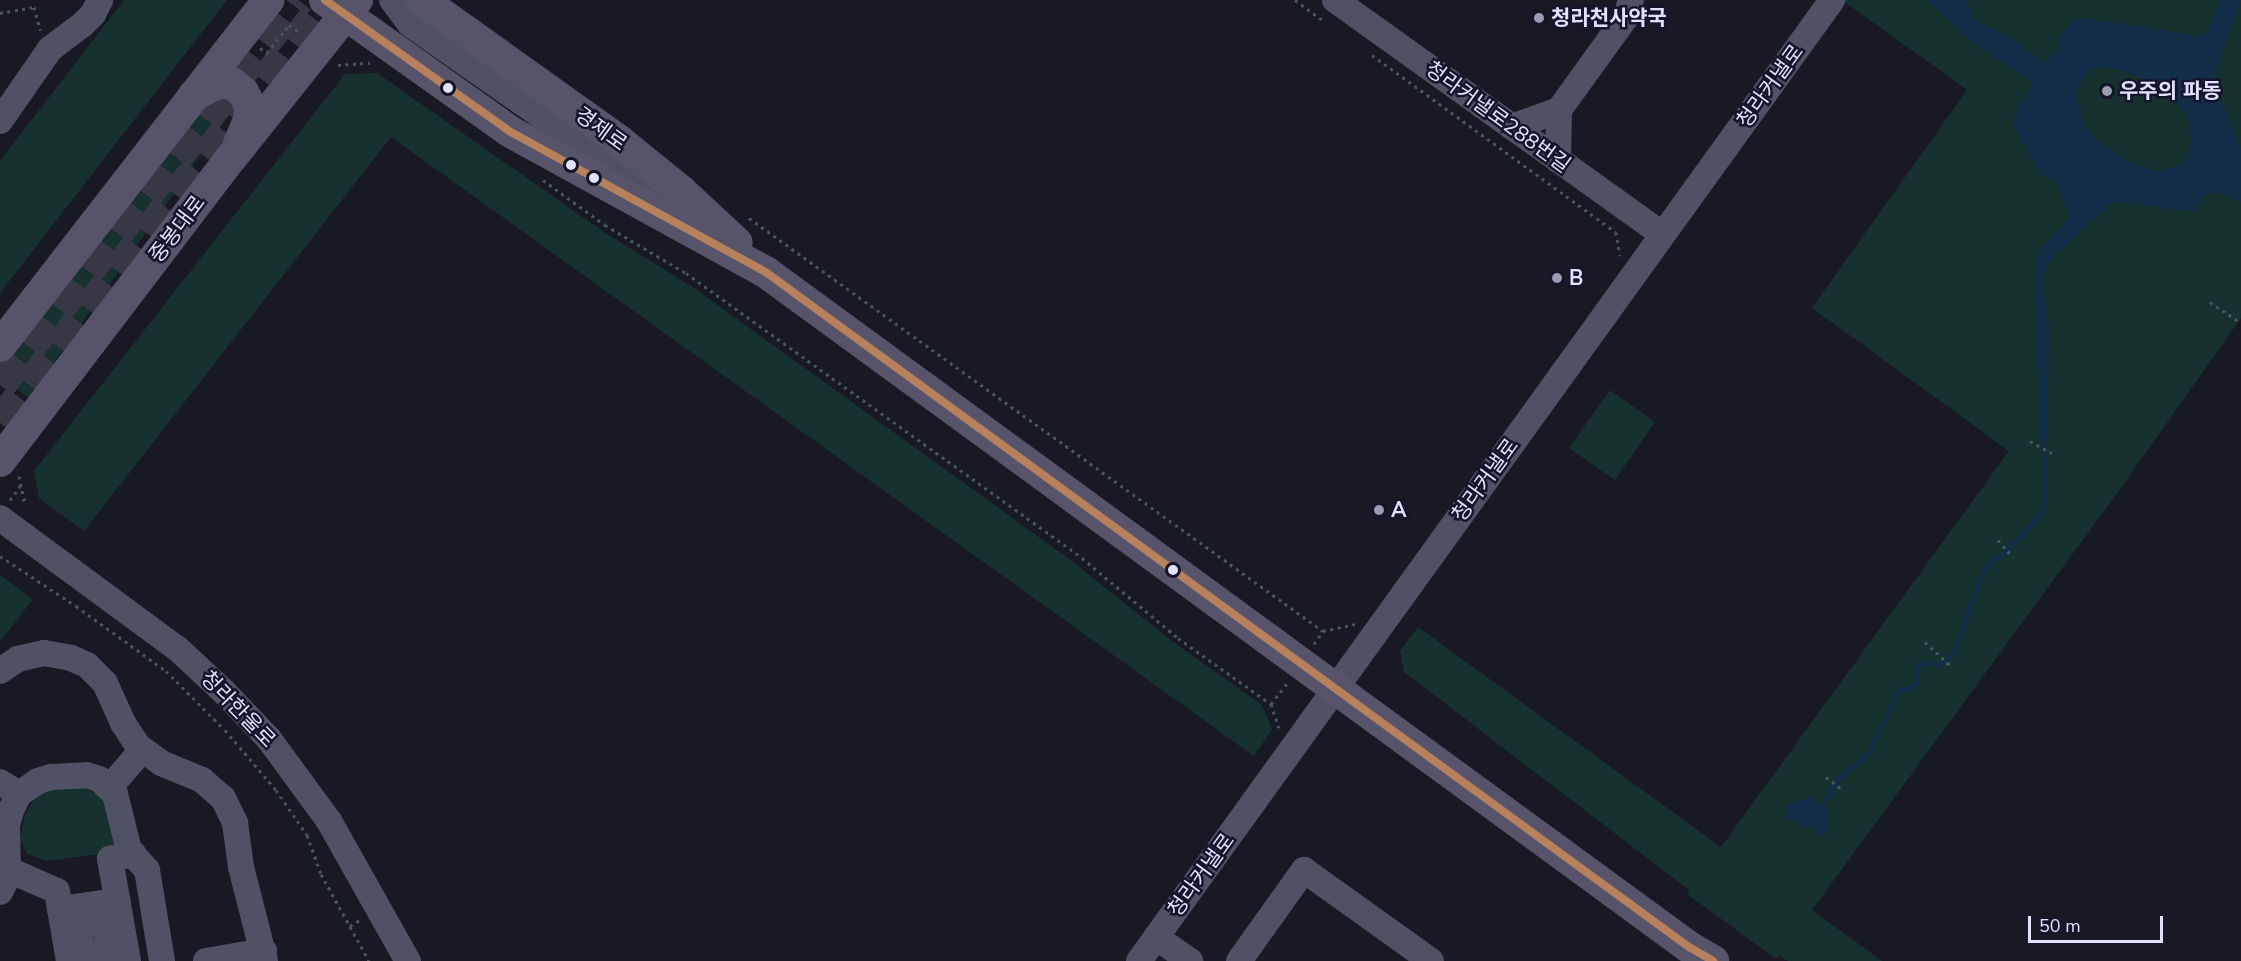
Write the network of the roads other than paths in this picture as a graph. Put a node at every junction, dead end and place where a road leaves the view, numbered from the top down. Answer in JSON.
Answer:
{"nodes":[{"id":1,"x":100,"y":0,"type":"edge"},
{"id":2,"x":268,"y":0,"type":"edge"},
{"id":3,"x":392,"y":0,"type":"edge"},
{"id":4,"x":422,"y":0,"type":"edge"},
{"id":5,"x":1631,"y":0,"type":"edge"},
{"id":6,"x":342,"y":5,"type":"edge"},
{"id":7,"x":1827,"y":7,"type":"edge"},
{"id":8,"x":1329,"y":10,"type":"edge"},
{"id":9,"x":194,"y":94,"type":"junction"},
{"id":10,"x":1559,"y":110,"type":"junction"},
{"id":11,"x":0,"y":121,"type":"edge"},
{"id":12,"x":1512,"y":127,"type":"junction"},
{"id":13,"x":232,"y":158,"type":"junction"},
{"id":14,"x":1558,"y":160,"type":"junction"},
{"id":15,"x":740,"y":228,"type":"junction"},
{"id":16,"x":1662,"y":234,"type":"junction"},
{"id":17,"x":767,"y":273,"type":"junction"},
{"id":18,"x":0,"y":346,"type":"edge"},
{"id":19,"x":9,"y":466,"type":"edge"},
{"id":20,"x":0,"y":518,"type":"edge"},
{"id":21,"x":0,"y":671,"type":"edge"},
{"id":22,"x":1335,"y":688,"type":"junction"},
{"id":23,"x":142,"y":750,"type":"junction"},
{"id":24,"x":110,"y":787,"type":"junction"},
{"id":25,"x":10,"y":788,"type":"edge"},
{"id":26,"x":133,"y":854,"type":"junction"},
{"id":27,"x":4,"y":881,"type":"edge"},
{"id":28,"x":117,"y":901,"type":"junction"},
{"id":29,"x":60,"y":909,"type":"junction"},
{"id":30,"x":1156,"y":937,"type":"junction"},
{"id":31,"x":92,"y":940,"type":"edge"},
{"id":32,"x":264,"y":956,"type":"edge"},
{"id":33,"x":1701,"y":956,"type":"edge"},
{"id":34,"x":128,"y":961,"type":"edge"},
{"id":35,"x":162,"y":961,"type":"edge"},
{"id":36,"x":206,"y":961,"type":"edge"},
{"id":37,"x":408,"y":961,"type":"edge"},
{"id":38,"x":1138,"y":961,"type":"edge"},
{"id":39,"x":1190,"y":961,"type":"edge"},
{"id":40,"x":1239,"y":961,"type":"edge"},
{"id":41,"x":1431,"y":961,"type":"edge"}],
"edges":[{"from":1,"to":11,"type":"street"},
{"from":2,"to":9,"type":"main road"},
{"from":3,"to":15,"type":"street"},
{"from":4,"to":15,"type":"main road","name":"경제로"},
{"from":5,"to":10,"type":"street","name":"청라커낼로288번길"},
{"from":6,"to":13,"type":"main road","name":"중봉대로"},
{"from":6,"to":17,"type":"main road","name":"경제로"},
{"from":7,"to":16,"type":"street","name":"청라커낼로"},
{"from":8,"to":12,"type":"street","name":"청라커낼로288번길"},
{"from":9,"to":13,"type":"main road"},
{"from":9,"to":18,"type":"main road"},
{"from":10,"to":12,"type":"street"},
{"from":10,"to":14,"type":"street"},
{"from":12,"to":14,"type":"street","name":"청라커낼로288번길"},
{"from":13,"to":19,"type":"main road","name":"중봉대로"},
{"from":14,"to":16,"type":"street","name":"청라커낼로288번길"},
{"from":15,"to":17,"type":"main road","name":"경제로"},
{"from":16,"to":22,"type":"street","name":"청라커낼로"},
{"from":17,"to":22,"type":"main road","name":"경제로"},
{"from":20,"to":37,"type":"street","name":"청라한울로"},
{"from":21,"to":23,"type":"street"},
{"from":22,"to":30,"type":"street","name":"청라커낼로"},
{"from":22,"to":33,"type":"main road","name":"경제로"},
{"from":23,"to":24,"type":"street"},
{"from":23,"to":32,"type":"street"},
{"from":24,"to":25,"type":"street"},
{"from":24,"to":26,"type":"street"},
{"from":25,"to":27,"type":"street"},
{"from":26,"to":28,"type":"street"},
{"from":26,"to":35,"type":"street"},
{"from":27,"to":29,"type":"street"},
{"from":28,"to":31,"type":"street"},
{"from":28,"to":31,"type":"street"},
{"from":29,"to":31,"type":"street"},
{"from":29,"to":31,"type":"street"},
{"from":30,"to":38,"type":"street","name":"청라커낼로"},
{"from":30,"to":39,"type":"street"},
{"from":31,"to":34,"type":"street"},
{"from":32,"to":36,"type":"street"},
{"from":40,"to":41,"type":"street"}]}
